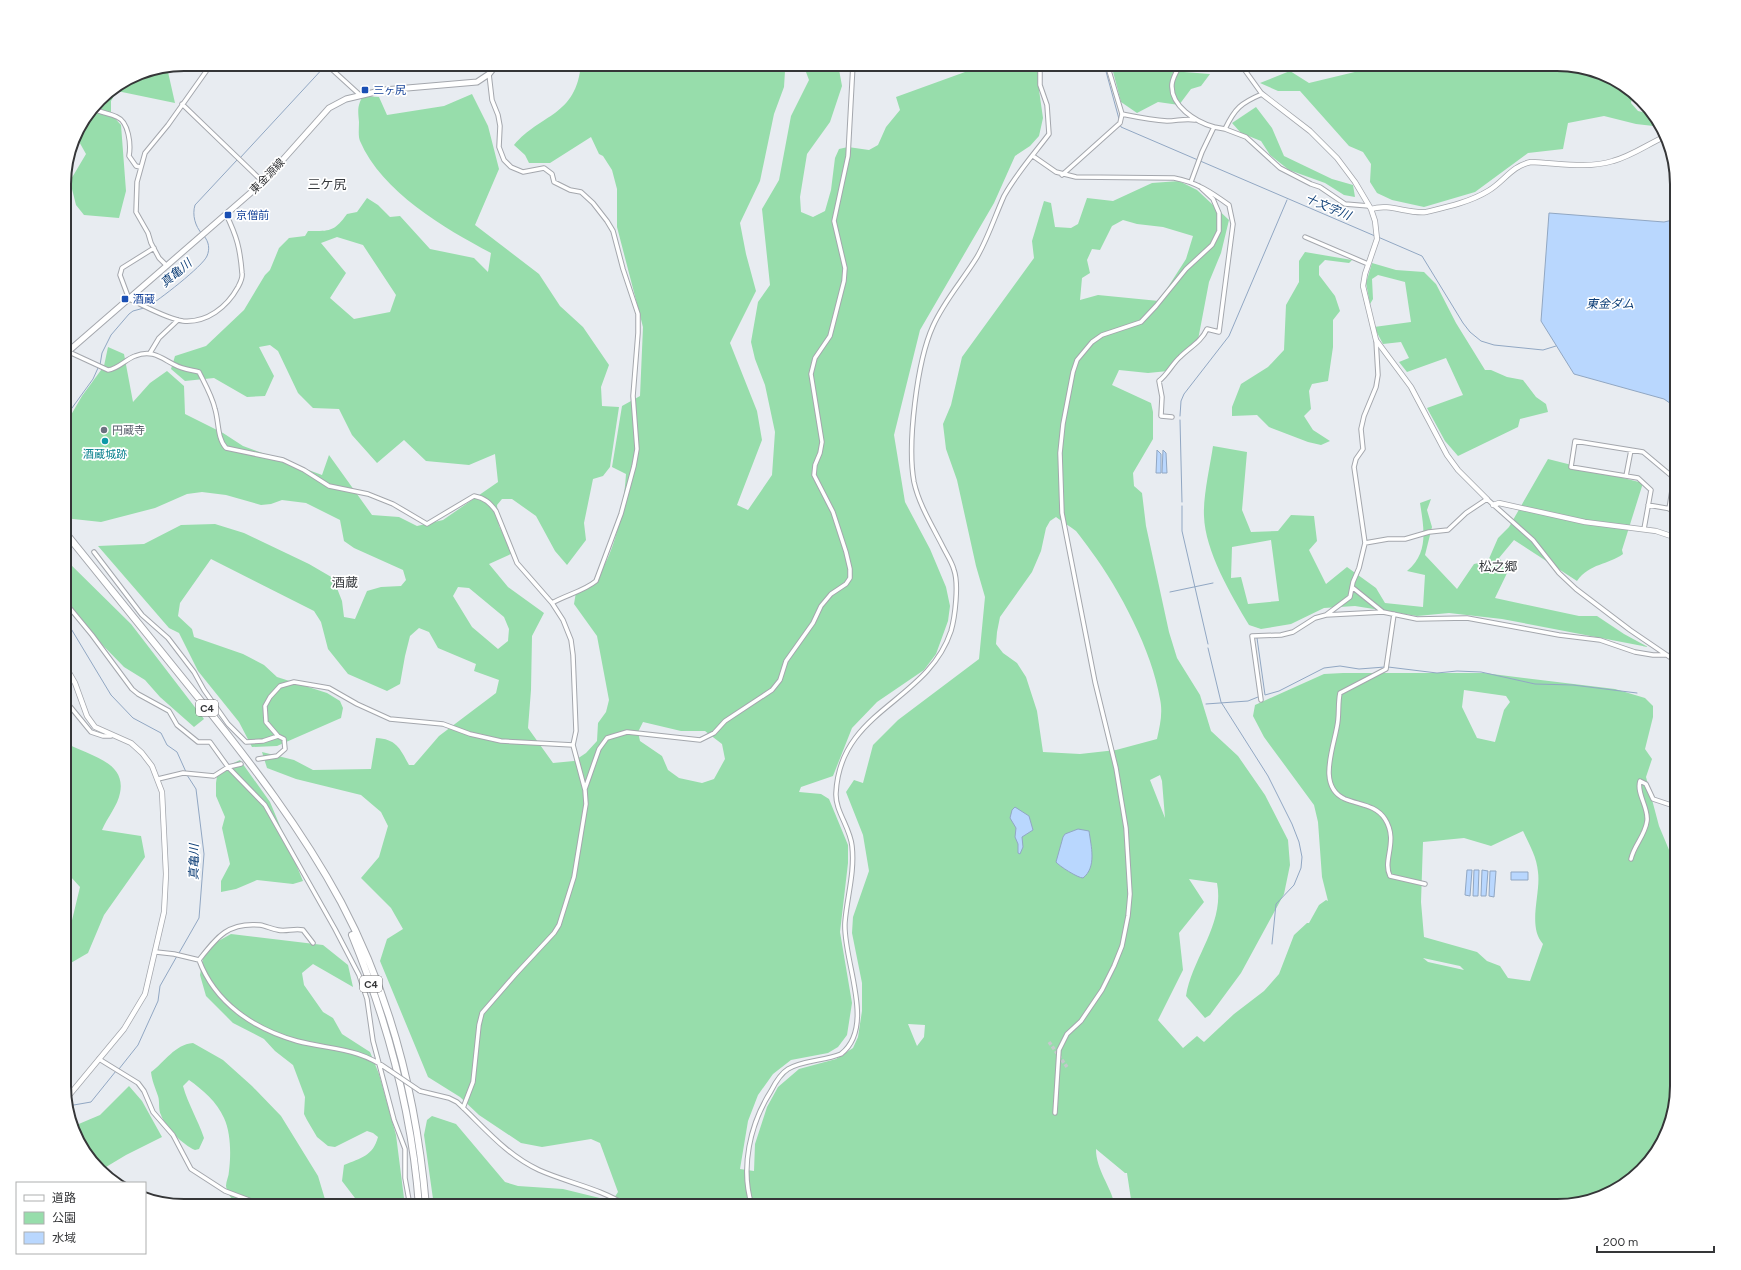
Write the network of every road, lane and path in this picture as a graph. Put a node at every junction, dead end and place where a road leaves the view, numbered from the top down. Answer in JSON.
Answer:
{"nodes":[{"id":1,"x":206,"y":71,"type":"edge"},
{"id":2,"x":334,"y":71,"type":"edge"},
{"id":3,"x":853,"y":71,"type":"edge"},
{"id":4,"x":1040,"y":71,"type":"edge"},
{"id":5,"x":1109,"y":71,"type":"edge"},
{"id":6,"x":1177,"y":71,"type":"edge"},
{"id":7,"x":1245,"y":71,"type":"edge"},
{"id":8,"x":490,"y":73,"type":"joint"},
{"id":9,"x":1262,"y":94,"type":"junction"},
{"id":10,"x":360,"y":95,"type":"junction"},
{"id":11,"x":182,"y":104,"type":"junction"},
{"id":12,"x":99,"y":110,"type":"edge"},
{"id":13,"x":1122,"y":114,"type":"junction"},
{"id":14,"x":1200,"y":121,"type":"junction"},
{"id":15,"x":1214,"y":127,"type":"junction"},
{"id":16,"x":1225,"y":129,"type":"junction"},
{"id":17,"x":1660,"y":139,"type":"edge"},
{"id":18,"x":1033,"y":156,"type":"junction"},
{"id":19,"x":140,"y":167,"type":"junction"},
{"id":20,"x":1062,"y":175,"type":"junction"},
{"id":21,"x":263,"y":182,"type":"junction"},
{"id":22,"x":1191,"y":182,"type":"junction"},
{"id":23,"x":1199,"y":186,"type":"junction"},
{"id":24,"x":1370,"y":208,"type":"junction"},
{"id":25,"x":226,"y":214,"type":"junction"},
{"id":26,"x":1305,"y":237,"type":"dead end"},
{"id":27,"x":154,"y":248,"type":"junction"},
{"id":28,"x":1368,"y":264,"type":"junction"},
{"id":29,"x":167,"y":266,"type":"junction"},
{"id":30,"x":129,"y":299,"type":"junction"},
{"id":31,"x":178,"y":320,"type":"junction"},
{"id":32,"x":1376,"y":340,"type":"junction"},
{"id":33,"x":71,"y":349,"type":"edge"},
{"id":34,"x":150,"y":353,"type":"junction"},
{"id":35,"x":71,"y":355,"type":"edge"},
{"id":36,"x":1172,"y":417,"type":"dead end"},
{"id":37,"x":1630,"y":450,"type":"junction"},
{"id":38,"x":1670,"y":475,"type":"edge"},
{"id":39,"x":1626,"y":476,"type":"junction"},
{"id":40,"x":1486,"y":499,"type":"junction"},
{"id":41,"x":1670,"y":503,"type":"edge"},
{"id":42,"x":1493,"y":505,"type":"junction"},
{"id":43,"x":1648,"y":506,"type":"junction"},
{"id":44,"x":1669,"y":509,"type":"joint"},
{"id":45,"x":1644,"y":529,"type":"junction"},
{"id":46,"x":1670,"y":536,"type":"edge"},
{"id":47,"x":71,"y":540,"type":"edge"},
{"id":48,"x":1365,"y":543,"type":"junction"},
{"id":49,"x":94,"y":552,"type":"dead end"},
{"id":50,"x":1352,"y":587,"type":"junction"},
{"id":51,"x":552,"y":603,"type":"junction"},
{"id":52,"x":71,"y":610,"type":"edge"},
{"id":53,"x":1383,"y":612,"type":"junction"},
{"id":54,"x":1394,"y":614,"type":"junction"},
{"id":55,"x":1326,"y":615,"type":"junction"},
{"id":56,"x":1668,"y":655,"type":"joint"},
{"id":57,"x":71,"y":676,"type":"edge"},
{"id":58,"x":1261,"y":700,"type":"dead end"},
{"id":59,"x":71,"y":708,"type":"edge"},
{"id":60,"x":111,"y":736,"type":"junction"},
{"id":61,"x":278,"y":736,"type":"junction"},
{"id":62,"x":573,"y":745,"type":"junction"},
{"id":63,"x":258,"y":759,"type":"dead end"},
{"id":64,"x":241,"y":764,"type":"dead end"},
{"id":65,"x":228,"y":767,"type":"junction"},
{"id":66,"x":158,"y":779,"type":"junction"},
{"id":67,"x":585,"y":790,"type":"junction"},
{"id":68,"x":1670,"y":805,"type":"edge"},
{"id":69,"x":1631,"y":859,"type":"dead end"},
{"id":70,"x":325,"y":876,"type":"junction"},
{"id":71,"x":1425,"y":884,"type":"dead end"},
{"id":72,"x":313,"y":943,"type":"dead end"},
{"id":73,"x":156,"y":952,"type":"junction"},
{"id":74,"x":199,"y":960,"type":"junction"},
{"id":75,"x":99,"y":1059,"type":"junction"},
{"id":76,"x":380,"y":1063,"type":"junction"},
{"id":77,"x":71,"y":1093,"type":"edge"},
{"id":78,"x":463,"y":1108,"type":"junction"},
{"id":79,"x":1054,"y":1113,"type":"dead end"},
{"id":80,"x":246,"y":1199,"type":"edge"},
{"id":81,"x":409,"y":1199,"type":"edge"},
{"id":82,"x":418,"y":1199,"type":"edge"},
{"id":83,"x":425,"y":1199,"type":"edge"},
{"id":84,"x":614,"y":1199,"type":"edge"},
{"id":85,"x":751,"y":1199,"type":"edge"}],
"edges":[{"from":1,"to":11,"type":"street"},
{"from":2,"to":10,"type":"street"},
{"from":3,"to":67,"type":"street"},
{"from":4,"to":18,"type":"street"},
{"from":5,"to":13,"type":"street"},
{"from":6,"to":14,"type":"street"},
{"from":7,"to":9,"type":"street"},
{"from":8,"to":10,"type":"main road","name":"東金源線"},
{"from":8,"to":51,"type":"street"},
{"from":9,"to":16,"type":"street"},
{"from":9,"to":24,"type":"street"},
{"from":10,"to":21,"type":"main road","name":"東金源線"},
{"from":11,"to":19,"type":"street"},
{"from":11,"to":21,"type":"street"},
{"from":12,"to":19,"type":"street"},
{"from":13,"to":14,"type":"street"},
{"from":13,"to":20,"type":"street"},
{"from":14,"to":15,"type":"street"},
{"from":15,"to":16,"type":"street"},
{"from":15,"to":22,"type":"street"},
{"from":16,"to":24,"type":"street"},
{"from":17,"to":24,"type":"street"},
{"from":18,"to":20,"type":"street"},
{"from":18,"to":85,"type":"street"},
{"from":19,"to":27,"type":"street"},
{"from":20,"to":22,"type":"street"},
{"from":21,"to":25,"type":"main road","name":"東金源線"},
{"from":22,"to":23,"type":"street"},
{"from":23,"to":36,"type":"street"},
{"from":23,"to":79,"type":"street"},
{"from":24,"to":28,"type":"street"},
{"from":25,"to":29,"type":"main road","name":"東金源線"},
{"from":25,"to":31,"type":"street"},
{"from":26,"to":28,"type":"street"},
{"from":27,"to":29,"type":"street"},
{"from":27,"to":30,"type":"street"},
{"from":28,"to":32,"type":"street"},
{"from":29,"to":30,"type":"main road","name":"東金源線"},
{"from":30,"to":31,"type":"street"},
{"from":30,"to":33,"type":"main road","name":"東金源線"},
{"from":31,"to":34,"type":"street"},
{"from":32,"to":40,"type":"street"},
{"from":32,"to":48,"type":"street"},
{"from":34,"to":35,"type":"street"},
{"from":34,"to":51,"type":"street"},
{"from":37,"to":38,"type":"street"},
{"from":37,"to":39,"type":"street"},
{"from":37,"to":39,"type":"street"},
{"from":39,"to":43,"type":"street"},
{"from":40,"to":42,"type":"street"},
{"from":40,"to":48,"type":"street"},
{"from":41,"to":44,"type":"street"},
{"from":42,"to":45,"type":"street"},
{"from":42,"to":56,"type":"street"},
{"from":43,"to":44,"type":"street"},
{"from":43,"to":45,"type":"street"},
{"from":45,"to":46,"type":"street"},
{"from":47,"to":70,"type":"highway","number":"C4"},
{"from":48,"to":50,"type":"street"},
{"from":49,"to":61,"type":"street"},
{"from":50,"to":53,"type":"street"},
{"from":50,"to":55,"type":"street"},
{"from":51,"to":62,"type":"street"},
{"from":52,"to":65,"type":"street"},
{"from":53,"to":54,"type":"street"},
{"from":53,"to":55,"type":"street"},
{"from":54,"to":56,"type":"street"},
{"from":54,"to":71,"type":"street"},
{"from":55,"to":58,"type":"street"},
{"from":57,"to":60,"type":"street"},
{"from":59,"to":60,"type":"street"},
{"from":60,"to":66,"type":"street"},
{"from":61,"to":62,"type":"street"},
{"from":61,"to":63,"type":"street"},
{"from":62,"to":67,"type":"street"},
{"from":64,"to":65,"type":"street"},
{"from":65,"to":66,"type":"street"},
{"from":65,"to":76,"type":"street"},
{"from":66,"to":73,"type":"street"},
{"from":67,"to":78,"type":"street"},
{"from":68,"to":69,"type":"street"},
{"from":70,"to":82,"type":"highway","number":"C4"},
{"from":70,"to":83,"type":"highway","number":"C4"},
{"from":72,"to":74,"type":"street"},
{"from":73,"to":74,"type":"street"},
{"from":73,"to":75,"type":"street"},
{"from":74,"to":76,"type":"street"},
{"from":75,"to":77,"type":"street"},
{"from":75,"to":80,"type":"street"},
{"from":76,"to":78,"type":"street","bridge":true},
{"from":76,"to":81,"type":"street"},
{"from":78,"to":84,"type":"street"}]}
